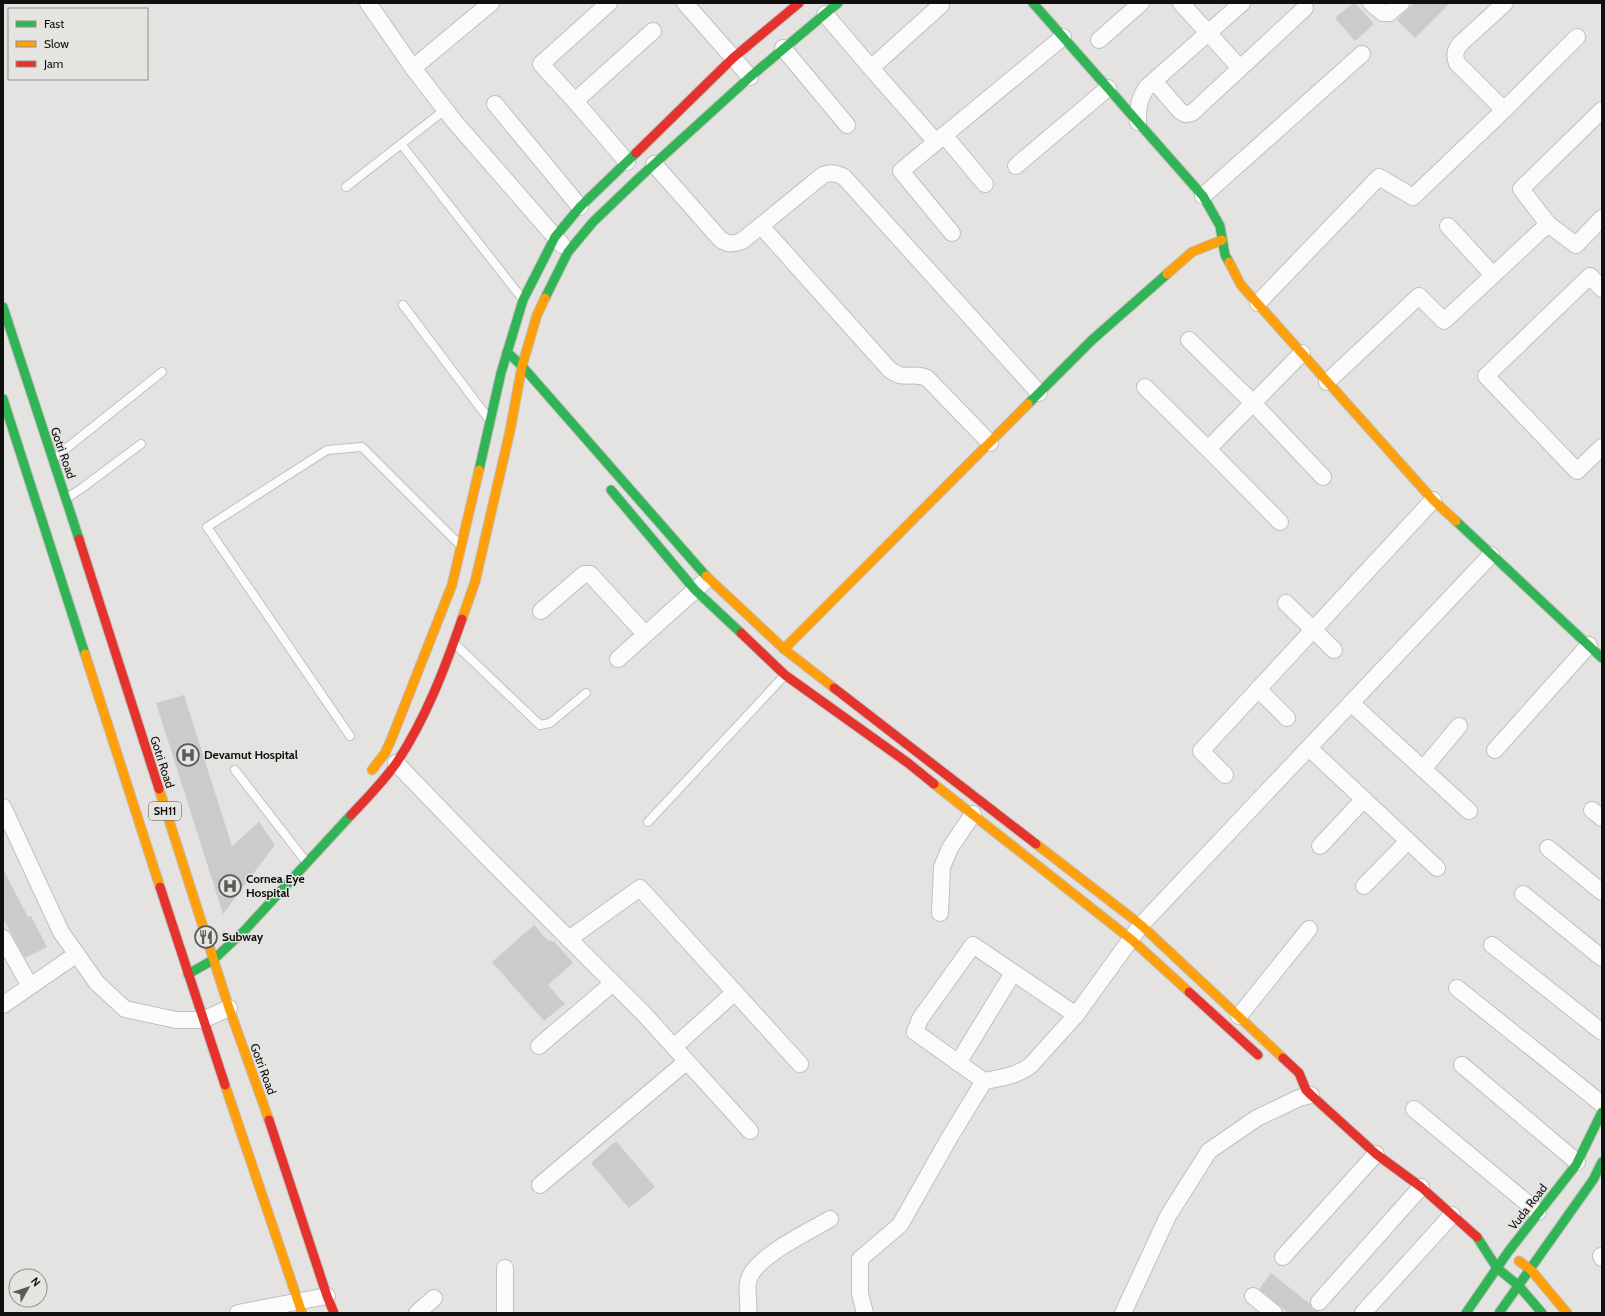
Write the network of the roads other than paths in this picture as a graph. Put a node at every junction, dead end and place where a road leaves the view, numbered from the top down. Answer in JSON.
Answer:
{"nodes":[{"id":1,"x":490,"y":3,"type":"edge"},
{"id":2,"x":609,"y":3,"type":"edge"},
{"id":3,"x":685,"y":3,"type":"edge"},
{"id":4,"x":799,"y":3,"type":"edge"},
{"id":5,"x":838,"y":3,"type":"edge"},
{"id":6,"x":1033,"y":3,"type":"edge"},
{"id":7,"x":1141,"y":3,"type":"edge"},
{"id":8,"x":1181,"y":3,"type":"edge"},
{"id":9,"x":1242,"y":3,"type":"edge"},
{"id":10,"x":1370,"y":3,"type":"edge"},
{"id":11,"x":1401,"y":3,"type":"edge"},
{"id":12,"x":1505,"y":3,"type":"edge"},
{"id":13,"x":940,"y":4,"type":"dead end"},
{"id":14,"x":374,"y":5,"type":"edge"},
{"id":15,"x":1305,"y":8,"type":"dead end"},
{"id":16,"x":825,"y":14,"type":"junction"},
{"id":17,"x":653,"y":31,"type":"dead end"},
{"id":18,"x":1208,"y":34,"type":"junction"},
{"id":19,"x":1577,"y":37,"type":"dead end"},
{"id":20,"x":1063,"y":38,"type":"junction"},
{"id":21,"x":1099,"y":40,"type":"dead end"},
{"id":22,"x":783,"y":48,"type":"junction"},
{"id":23,"x":1362,"y":54,"type":"dead end"},
{"id":24,"x":733,"y":58,"type":"junction"},
{"id":25,"x":413,"y":68,"type":"junction"},
{"id":26,"x":871,"y":68,"type":"junction"},
{"id":27,"x":1240,"y":68,"type":"junction"},
{"id":28,"x":750,"y":78,"type":"junction"},
{"id":29,"x":1154,"y":81,"type":"junction"},
{"id":30,"x":1108,"y":88,"type":"junction"},
{"id":31,"x":575,"y":101,"type":"junction"},
{"id":32,"x":495,"y":104,"type":"dead end"},
{"id":33,"x":446,"y":110,"type":"junction"},
{"id":34,"x":1504,"y":110,"type":"junction"},
{"id":35,"x":1602,"y":110,"type":"edge"},
{"id":36,"x":1138,"y":122,"type":"junction"},
{"id":37,"x":847,"y":125,"type":"dead end"},
{"id":38,"x":940,"y":138,"type":"junction"},
{"id":39,"x":401,"y":144,"type":"junction"},
{"id":40,"x":627,"y":162,"type":"junction"},
{"id":41,"x":654,"y":164,"type":"junction"},
{"id":42,"x":1016,"y":166,"type":"dead end"},
{"id":43,"x":984,"y":184,"type":"dead end"},
{"id":44,"x":346,"y":187,"type":"dead end"},
{"id":45,"x":1202,"y":196,"type":"junction"},
{"id":46,"x":580,"y":207,"type":"junction"},
{"id":47,"x":1602,"y":218,"type":"edge"},
{"id":48,"x":1548,"y":224,"type":"junction"},
{"id":49,"x":761,"y":226,"type":"junction"},
{"id":50,"x":1448,"y":226,"type":"dead end"},
{"id":51,"x":952,"y":233,"type":"dead end"},
{"id":52,"x":555,"y":237,"type":"junction"},
{"id":53,"x":1222,"y":240,"type":"junction"},
{"id":54,"x":568,"y":252,"type":"junction"},
{"id":55,"x":1493,"y":275,"type":"junction"},
{"id":56,"x":1602,"y":288,"type":"edge"},
{"id":57,"x":523,"y":300,"type":"junction"},
{"id":58,"x":1258,"y":303,"type":"junction"},
{"id":59,"x":403,"y":305,"type":"dead end"},
{"id":60,"x":3,"y":307,"type":"edge"},
{"id":61,"x":1188,"y":340,"type":"dead end"},
{"id":62,"x":507,"y":352,"type":"junction"},
{"id":63,"x":1302,"y":353,"type":"junction"},
{"id":64,"x":522,"y":366,"type":"junction"},
{"id":65,"x":162,"y":372,"type":"dead end"},
{"id":66,"x":501,"y":373,"type":"junction"},
{"id":67,"x":1328,"y":382,"type":"junction"},
{"id":68,"x":1145,"y":387,"type":"dead end"},
{"id":69,"x":521,"y":392,"type":"junction"},
{"id":70,"x":1039,"y":393,"type":"junction"},
{"id":71,"x":3,"y":399,"type":"edge"},
{"id":72,"x":1253,"y":404,"type":"junction"},
{"id":73,"x":500,"y":426,"type":"junction"},
{"id":74,"x":990,"y":443,"type":"junction"},
{"id":75,"x":141,"y":444,"type":"dead end"},
{"id":76,"x":1602,"y":446,"type":"edge"},
{"id":77,"x":1208,"y":449,"type":"junction"},
{"id":78,"x":52,"y":460,"type":"junction"},
{"id":79,"x":1323,"y":477,"type":"dead end"},
{"id":80,"x":604,"y":482,"type":"dead end"},
{"id":81,"x":66,"y":498,"type":"junction"},
{"id":82,"x":1433,"y":500,"type":"junction"},
{"id":83,"x":1280,"y":522,"type":"dead end"},
{"id":84,"x":461,"y":546,"type":"junction"},
{"id":85,"x":1492,"y":555,"type":"junction"},
{"id":86,"x":708,"y":579,"type":"junction"},
{"id":87,"x":695,"y":590,"type":"junction"},
{"id":88,"x":1286,"y":603,"type":"dead end"},
{"id":89,"x":541,"y":611,"type":"dead end"},
{"id":90,"x":1313,"y":629,"type":"junction"},
{"id":91,"x":645,"y":634,"type":"junction"},
{"id":92,"x":454,"y":643,"type":"junction"},
{"id":93,"x":1589,"y":645,"type":"junction"},
{"id":94,"x":784,"y":649,"type":"junction"},
{"id":95,"x":1334,"y":650,"type":"dead end"},
{"id":96,"x":1602,"y":658,"type":"edge"},
{"id":97,"x":618,"y":659,"type":"dead end"},
{"id":98,"x":790,"y":665,"type":"junction"},
{"id":99,"x":1258,"y":690,"type":"junction"},
{"id":100,"x":586,"y":693,"type":"dead end"},
{"id":101,"x":1351,"y":703,"type":"junction"},
{"id":102,"x":1287,"y":718,"type":"dead end"},
{"id":103,"x":1459,"y":726,"type":"dead end"},
{"id":104,"x":350,"y":736,"type":"dead end"},
{"id":105,"x":1309,"y":748,"type":"junction"},
{"id":106,"x":1495,"y":750,"type":"dead end"},
{"id":107,"x":396,"y":763,"type":"junction"},
{"id":108,"x":1423,"y":769,"type":"junction"},
{"id":109,"x":235,"y":770,"type":"dead end"},
{"id":110,"x":368,"y":774,"type":"dead end"},
{"id":111,"x":1225,"y":775,"type":"dead end"},
{"id":112,"x":1364,"y":800,"type":"junction"},
{"id":113,"x":3,"y":807,"type":"edge"},
{"id":114,"x":1469,"y":811,"type":"dead end"},
{"id":115,"x":973,"y":814,"type":"junction"},
{"id":116,"x":648,"y":822,"type":"dead end"},
{"id":117,"x":1408,"y":841,"type":"junction"},
{"id":118,"x":1320,"y":846,"type":"dead end"},
{"id":119,"x":1548,"y":848,"type":"dead end"},
{"id":120,"x":307,"y":863,"type":"junction"},
{"id":121,"x":1437,"y":868,"type":"dead end"},
{"id":122,"x":1364,"y":886,"type":"dead end"},
{"id":123,"x":1602,"y":892,"type":"edge"},
{"id":124,"x":1523,"y":894,"type":"dead end"},
{"id":125,"x":940,"y":913,"type":"dead end"},
{"id":126,"x":1141,"y":925,"type":"junction"},
{"id":127,"x":1310,"y":929,"type":"dead end"},
{"id":128,"x":3,"y":938,"type":"edge"},
{"id":129,"x":219,"y":938,"type":"dead end"},
{"id":130,"x":568,"y":938,"type":"junction"},
{"id":131,"x":1132,"y":940,"type":"junction"},
{"id":132,"x":1492,"y":945,"type":"dead end"},
{"id":133,"x":205,"y":947,"type":"junction"},
{"id":134,"x":76,"y":954,"type":"junction"},
{"id":135,"x":1602,"y":958,"type":"edge"},
{"id":136,"x":213,"y":960,"type":"junction"},
{"id":137,"x":1013,"y":972,"type":"junction"},
{"id":138,"x":188,"y":974,"type":"junction"},
{"id":139,"x":612,"y":983,"type":"junction"},
{"id":140,"x":30,"y":986,"type":"junction"},
{"id":141,"x":1457,"y":988,"type":"dead end"},
{"id":142,"x":735,"y":992,"type":"junction"},
{"id":143,"x":3,"y":1005,"type":"edge"},
{"id":144,"x":228,"y":1008,"type":"junction"},
{"id":145,"x":1076,"y":1015,"type":"junction"},
{"id":146,"x":1239,"y":1016,"type":"junction"},
{"id":147,"x":203,"y":1020,"type":"junction"},
{"id":148,"x":1602,"y":1032,"type":"edge"},
{"id":149,"x":538,"y":1046,"type":"dead end"},
{"id":150,"x":674,"y":1047,"type":"junction"},
{"id":151,"x":1264,"y":1061,"type":"dead end"},
{"id":152,"x":686,"y":1062,"type":"junction"},
{"id":153,"x":958,"y":1063,"type":"junction"},
{"id":154,"x":800,"y":1064,"type":"dead end"},
{"id":155,"x":1462,"y":1065,"type":"dead end"},
{"id":156,"x":984,"y":1081,"type":"junction"},
{"id":157,"x":1294,"y":1085,"type":"dead end"},
{"id":158,"x":1311,"y":1095,"type":"junction"},
{"id":159,"x":1602,"y":1104,"type":"edge"},
{"id":160,"x":1414,"y":1109,"type":"dead end"},
{"id":161,"x":1602,"y":1112,"type":"edge"},
{"id":162,"x":750,"y":1131,"type":"dead end"},
{"id":163,"x":1376,"y":1154,"type":"junction"},
{"id":164,"x":1577,"y":1162,"type":"junction"},
{"id":165,"x":1602,"y":1162,"type":"edge"},
{"id":166,"x":540,"y":1185,"type":"dead end"},
{"id":167,"x":1421,"y":1187,"type":"junction"},
{"id":168,"x":1538,"y":1212,"type":"junction"},
{"id":169,"x":1452,"y":1215,"type":"junction"},
{"id":170,"x":830,"y":1219,"type":"dead end"},
{"id":171,"x":1480,"y":1240,"type":"junction"},
{"id":172,"x":1501,"y":1249,"type":"junction"},
{"id":173,"x":1283,"y":1257,"type":"dead end"},
{"id":174,"x":505,"y":1268,"type":"dead end"},
{"id":175,"x":1497,"y":1268,"type":"junction"},
{"id":176,"x":1531,"y":1270,"type":"junction"},
{"id":177,"x":1519,"y":1286,"type":"junction"},
{"id":178,"x":327,"y":1296,"type":"junction"},
{"id":179,"x":1253,"y":1296,"type":"dead end"},
{"id":180,"x":434,"y":1298,"type":"dead end"},
{"id":181,"x":1319,"y":1302,"type":"dead end"},
{"id":182,"x":300,"y":1307,"type":"edge"},
{"id":183,"x":238,"y":1313,"type":"edge"},
{"id":184,"x":334,"y":1313,"type":"edge"},
{"id":185,"x":417,"y":1313,"type":"edge"},
{"id":186,"x":505,"y":1313,"type":"edge"},
{"id":187,"x":748,"y":1313,"type":"edge"},
{"id":188,"x":865,"y":1313,"type":"edge"},
{"id":189,"x":1123,"y":1313,"type":"edge"},
{"id":190,"x":1274,"y":1313,"type":"edge"},
{"id":191,"x":1364,"y":1313,"type":"edge"},
{"id":192,"x":1466,"y":1313,"type":"edge"},
{"id":193,"x":1499,"y":1313,"type":"edge"},
{"id":194,"x":1542,"y":1313,"type":"edge"},
{"id":195,"x":1567,"y":1313,"type":"edge"}],
"edges":[{"from":1,"to":25,"type":"street"},
{"from":2,"to":31,"type":"street"},
{"from":3,"to":24,"type":"street"},
{"from":4,"to":24,"type":"street"},
{"from":5,"to":16,"type":"street"},
{"from":6,"to":20,"type":"street"},
{"from":7,"to":21,"type":"street"},
{"from":8,"to":18,"type":"street"},
{"from":9,"to":18,"type":"street"},
{"from":10,"to":11,"type":"street"},
{"from":12,"to":34,"type":"street"},
{"from":13,"to":26,"type":"street"},
{"from":14,"to":25,"type":"street"},
{"from":15,"to":27,"type":"street"},
{"from":16,"to":22,"type":"street"},
{"from":16,"to":26,"type":"street"},
{"from":17,"to":31,"type":"street"},
{"from":18,"to":27,"type":"street"},
{"from":18,"to":29,"type":"street"},
{"from":19,"to":34,"type":"street"},
{"from":20,"to":30,"type":"street"},
{"from":20,"to":38,"type":"street"},
{"from":22,"to":28,"type":"street"},
{"from":22,"to":37,"type":"street"},
{"from":23,"to":45,"type":"street"},
{"from":24,"to":28,"type":"street"},
{"from":24,"to":40,"type":"street"},
{"from":25,"to":33,"type":"street"},
{"from":26,"to":38,"type":"street"},
{"from":27,"to":29,"type":"street"},
{"from":28,"to":41,"type":"street"},
{"from":29,"to":36,"type":"street"},
{"from":30,"to":36,"type":"street"},
{"from":30,"to":42,"type":"street"},
{"from":31,"to":40,"type":"street"},
{"from":32,"to":46,"type":"street"},
{"from":33,"to":39,"type":"lane"},
{"from":33,"to":52,"type":"street"},
{"from":34,"to":58,"type":"street"},
{"from":35,"to":48,"type":"street"},
{"from":36,"to":45,"type":"street"},
{"from":38,"to":43,"type":"street"},
{"from":38,"to":51,"type":"street"},
{"from":39,"to":44,"type":"lane"},
{"from":39,"to":57,"type":"lane"},
{"from":40,"to":46,"type":"street"},
{"from":41,"to":49,"type":"street"},
{"from":41,"to":54,"type":"street"},
{"from":45,"to":53,"type":"street"},
{"from":46,"to":52,"type":"street"},
{"from":47,"to":48,"type":"street"},
{"from":48,"to":55,"type":"street"},
{"from":49,"to":70,"type":"street"},
{"from":49,"to":74,"type":"street"},
{"from":50,"to":55,"type":"street"},
{"from":52,"to":54,"type":"street"},
{"from":52,"to":57,"type":"street"},
{"from":53,"to":58,"type":"street"},
{"from":53,"to":70,"type":"street"},
{"from":54,"to":64,"type":"street"},
{"from":55,"to":67,"type":"street"},
{"from":56,"to":76,"type":"street"},
{"from":57,"to":62,"type":"street"},
{"from":58,"to":63,"type":"street"},
{"from":59,"to":73,"type":"lane"},
{"from":60,"to":78,"type":"street","name":"Gotri Road","number":"SH11"},
{"from":61,"to":72,"type":"street"},
{"from":62,"to":64,"type":"street"},
{"from":62,"to":66,"type":"street"},
{"from":63,"to":67,"type":"street"},
{"from":63,"to":72,"type":"street"},
{"from":64,"to":69,"type":"street"},
{"from":64,"to":86,"type":"street"},
{"from":65,"to":78,"type":"lane"},
{"from":66,"to":69,"type":"street"},
{"from":66,"to":73,"type":"street"},
{"from":67,"to":82,"type":"street"},
{"from":68,"to":77,"type":"street"},
{"from":69,"to":73,"type":"street"},
{"from":70,"to":74,"type":"street"},
{"from":71,"to":138,"type":"street","number":"SH11"},
{"from":72,"to":77,"type":"street"},
{"from":72,"to":79,"type":"street"},
{"from":73,"to":84,"type":"street"},
{"from":73,"to":92,"type":"street"},
{"from":74,"to":94,"type":"street"},
{"from":75,"to":81,"type":"lane"},
{"from":77,"to":83,"type":"street"},
{"from":78,"to":81,"type":"street","name":"Gotri Road","number":"SH11"},
{"from":80,"to":87,"type":"street"},
{"from":81,"to":133,"type":"street","name":"Gotri Road","number":"SH11"},
{"from":82,"to":85,"type":"street"},
{"from":82,"to":90,"type":"street"},
{"from":84,"to":104,"type":"lane"},
{"from":84,"to":110,"type":"street"},
{"from":85,"to":93,"type":"street"},
{"from":85,"to":101,"type":"street"},
{"from":86,"to":87,"type":"street"},
{"from":86,"to":94,"type":"street"},
{"from":87,"to":91,"type":"street"},
{"from":87,"to":98,"type":"street"},
{"from":88,"to":90,"type":"street"},
{"from":89,"to":91,"type":"street"},
{"from":90,"to":95,"type":"street"},
{"from":90,"to":99,"type":"street"},
{"from":91,"to":97,"type":"street"},
{"from":92,"to":100,"type":"lane"},
{"from":92,"to":107,"type":"street"},
{"from":93,"to":96,"type":"street"},
{"from":93,"to":106,"type":"street"},
{"from":94,"to":98,"type":"street"},
{"from":98,"to":115,"type":"street"},
{"from":98,"to":116,"type":"lane"},
{"from":98,"to":126,"type":"street"},
{"from":99,"to":102,"type":"street"},
{"from":99,"to":111,"type":"street"},
{"from":101,"to":105,"type":"street"},
{"from":101,"to":108,"type":"street"},
{"from":103,"to":108,"type":"street"},
{"from":105,"to":112,"type":"street"},
{"from":105,"to":126,"type":"street"},
{"from":107,"to":120,"type":"street"},
{"from":107,"to":130,"type":"street"},
{"from":108,"to":114,"type":"street"},
{"from":109,"to":120,"type":"lane"},
{"from":112,"to":117,"type":"street"},
{"from":112,"to":118,"type":"street"},
{"from":113,"to":134,"type":"street"},
{"from":115,"to":125,"type":"street"},
{"from":115,"to":131,"type":"street"},
{"from":117,"to":121,"type":"street"},
{"from":117,"to":122,"type":"street"},
{"from":119,"to":123,"type":"street"},
{"from":120,"to":136,"type":"street"},
{"from":124,"to":135,"type":"street"},
{"from":126,"to":131,"type":"street"},
{"from":126,"to":146,"type":"street"},
{"from":127,"to":146,"type":"street"},
{"from":128,"to":140,"type":"street"},
{"from":129,"to":133,"type":"street"},
{"from":130,"to":139,"type":"street"},
{"from":130,"to":142,"type":"street"},
{"from":131,"to":145,"type":"street"},
{"from":131,"to":151,"type":"street"},
{"from":132,"to":148,"type":"street"},
{"from":133,"to":136,"type":"street","name":"Gotri Road","number":"SH11"},
{"from":134,"to":140,"type":"street"},
{"from":134,"to":147,"type":"street"},
{"from":136,"to":138,"type":"street"},
{"from":136,"to":144,"type":"street","name":"Gotri Road","number":"SH11"},
{"from":137,"to":145,"type":"street"},
{"from":137,"to":153,"type":"street"},
{"from":137,"to":153,"type":"street"},
{"from":138,"to":147,"type":"street","number":"SH11"},
{"from":139,"to":149,"type":"street"},
{"from":139,"to":150,"type":"street"},
{"from":140,"to":143,"type":"street"},
{"from":141,"to":159,"type":"street"},
{"from":142,"to":150,"type":"street"},
{"from":142,"to":154,"type":"street"},
{"from":144,"to":147,"type":"street"},
{"from":144,"to":178,"type":"street","name":"Gotri Road","number":"SH11"},
{"from":145,"to":156,"type":"street"},
{"from":146,"to":158,"type":"street"},
{"from":147,"to":182,"type":"street","number":"SH11"},
{"from":150,"to":152,"type":"street"},
{"from":152,"to":162,"type":"street"},
{"from":152,"to":166,"type":"street"},
{"from":153,"to":156,"type":"street"},
{"from":155,"to":164,"type":"street"},
{"from":156,"to":188,"type":"street"},
{"from":157,"to":158,"type":"street"},
{"from":158,"to":163,"type":"street"},
{"from":158,"to":189,"type":"street"},
{"from":160,"to":168,"type":"street"},
{"from":161,"to":164,"type":"street","name":"Vuda Road"},
{"from":163,"to":167,"type":"street"},
{"from":163,"to":173,"type":"street"},
{"from":164,"to":168,"type":"street","name":"Vuda Road"},
{"from":165,"to":176,"type":"street"},
{"from":167,"to":169,"type":"street"},
{"from":167,"to":181,"type":"street"},
{"from":168,"to":172,"type":"street","name":"Vuda Road"},
{"from":169,"to":171,"type":"street"},
{"from":169,"to":191,"type":"street"},
{"from":170,"to":187,"type":"street"},
{"from":171,"to":172,"type":"street"},
{"from":171,"to":175,"type":"street"},
{"from":172,"to":175,"type":"street","name":"Vuda Road"},
{"from":172,"to":176,"type":"street"},
{"from":174,"to":186,"type":"street"},
{"from":175,"to":177,"type":"street"},
{"from":175,"to":192,"type":"street","name":"Vuda Road"},
{"from":176,"to":177,"type":"street"},
{"from":176,"to":195,"type":"street"},
{"from":177,"to":193,"type":"street"},
{"from":177,"to":194,"type":"street"},
{"from":178,"to":182,"type":"street"},
{"from":178,"to":184,"type":"street","name":"Gotri Road","number":"SH11"},
{"from":179,"to":190,"type":"street"},
{"from":180,"to":185,"type":"street"},
{"from":182,"to":183,"type":"street"}]}
